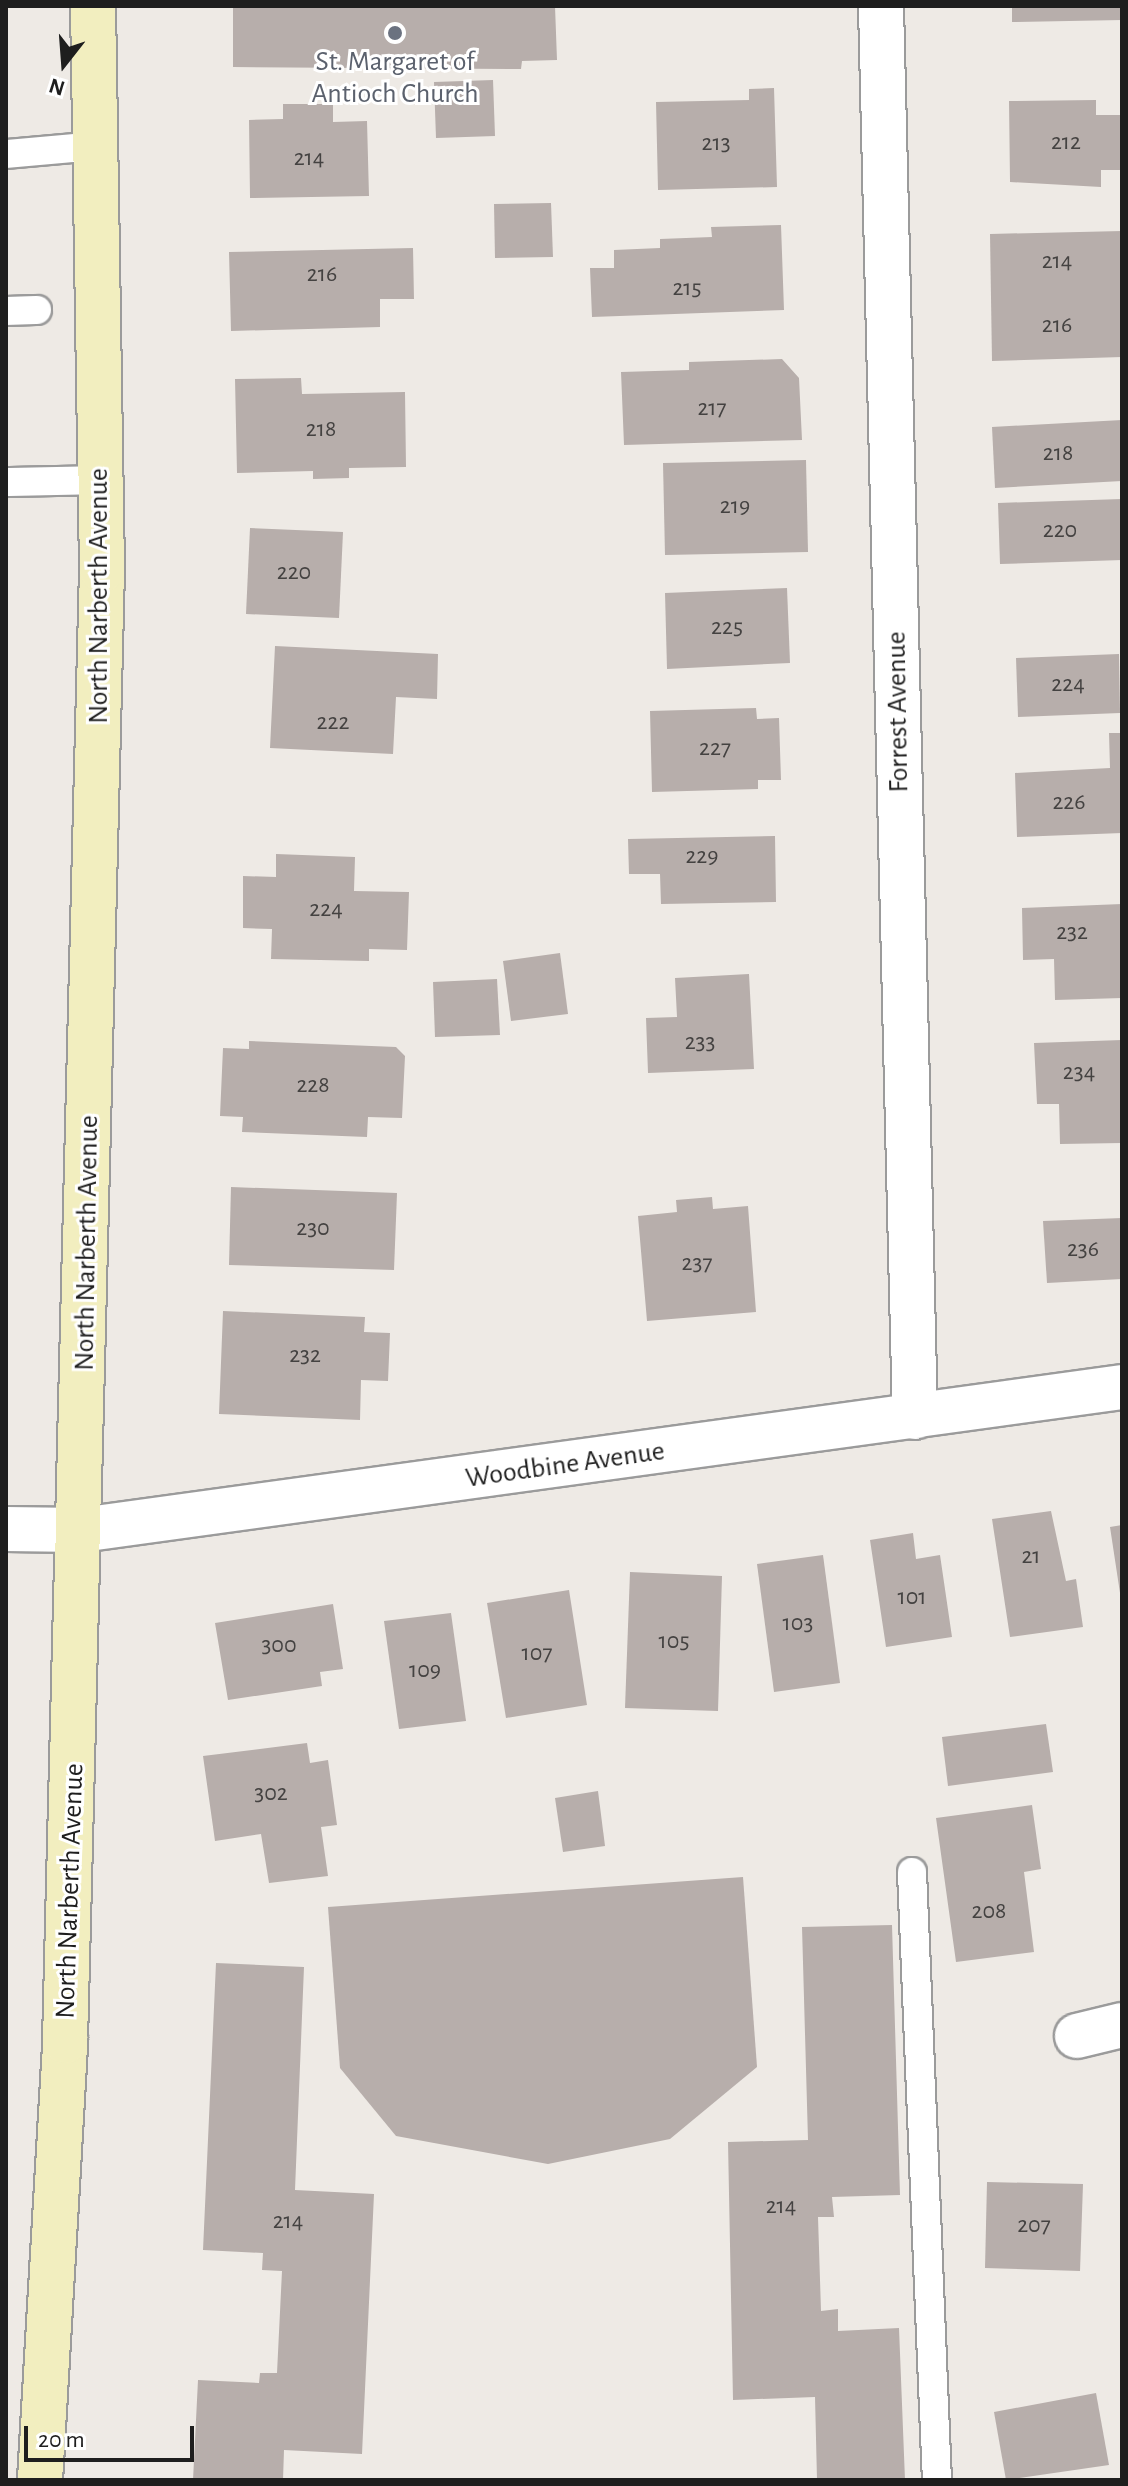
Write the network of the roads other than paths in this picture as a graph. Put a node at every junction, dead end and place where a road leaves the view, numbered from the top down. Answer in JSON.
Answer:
{"nodes":[{"id":1,"x":93,"y":6,"type":"edge"},
{"id":2,"x":881,"y":6,"type":"edge"},
{"id":3,"x":95,"y":146,"type":"junction"},
{"id":4,"x":6,"y":154,"type":"edge"},
{"id":5,"x":37,"y":310,"type":"dead end"},
{"id":6,"x":6,"y":311,"type":"edge"},
{"id":7,"x":101,"y":480,"type":"junction"},
{"id":8,"x":6,"y":482,"type":"edge"},
{"id":9,"x":1122,"y":1387,"type":"edge"},
{"id":10,"x":915,"y":1417,"type":"junction"},
{"id":11,"x":6,"y":1529,"type":"edge"},
{"id":12,"x":81,"y":1530,"type":"junction"},
{"id":13,"x":912,"y":1872,"type":"dead end"},
{"id":14,"x":1122,"y":2025,"type":"edge"},
{"id":15,"x":1077,"y":2036,"type":"dead end"},
{"id":16,"x":40,"y":2480,"type":"edge"},
{"id":17,"x":937,"y":2480,"type":"edge"}],
"edges":[{"from":1,"to":3,"type":"street","name":"North Narberth Avenue"},
{"from":2,"to":10,"type":"street","name":"Forrest Avenue"},
{"from":3,"to":4,"type":"lane"},
{"from":3,"to":7,"type":"street","name":"North Narberth Avenue"},
{"from":5,"to":6,"type":"lane"},
{"from":7,"to":8,"type":"lane"},
{"from":7,"to":12,"type":"street","name":"North Narberth Avenue"},
{"from":9,"to":10,"type":"street","name":"Woodbine Avenue"},
{"from":10,"to":12,"type":"street","name":"Woodbine Avenue"},
{"from":11,"to":12,"type":"street","name":"Woodbine Avenue"},
{"from":12,"to":16,"type":"street","name":"North Narberth Avenue"},
{"from":13,"to":17,"type":"lane"},
{"from":14,"to":15,"type":"street"}]}
